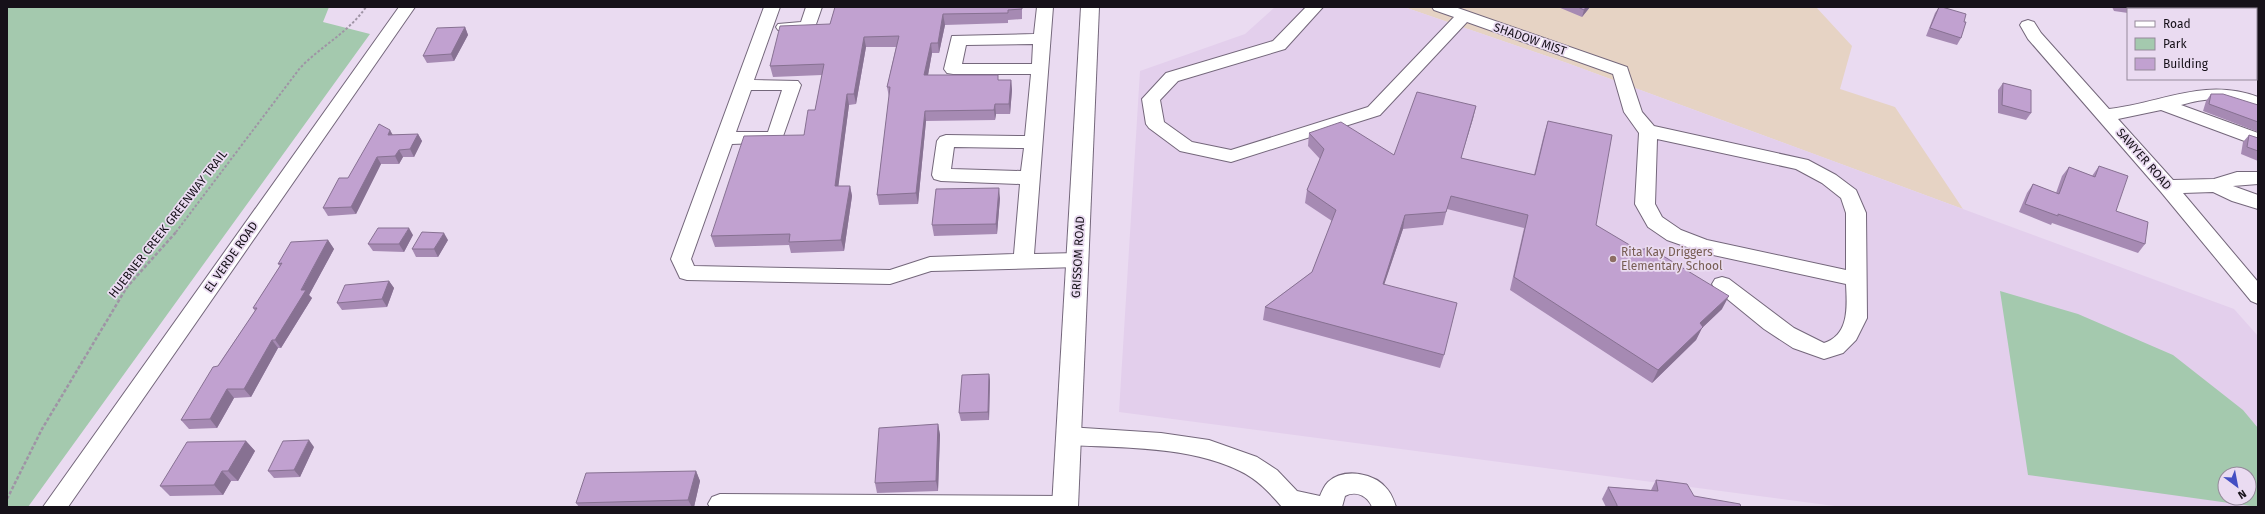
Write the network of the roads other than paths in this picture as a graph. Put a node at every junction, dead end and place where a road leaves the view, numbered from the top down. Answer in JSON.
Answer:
{"nodes":[{"id":1,"x":407,"y":7,"type":"edge"},
{"id":2,"x":772,"y":7,"type":"edge"},
{"id":3,"x":814,"y":7,"type":"edge"},
{"id":4,"x":1045,"y":7,"type":"edge"},
{"id":5,"x":1090,"y":7,"type":"edge"},
{"id":6,"x":1315,"y":7,"type":"edge"},
{"id":7,"x":1440,"y":7,"type":"edge"},
{"id":8,"x":1464,"y":16,"type":"junction"},
{"id":9,"x":2028,"y":25,"type":"dead end"},
{"id":10,"x":764,"y":28,"type":"junction"},
{"id":11,"x":1042,"y":39,"type":"junction"},
{"id":12,"x":1040,"y":69,"type":"junction"},
{"id":13,"x":744,"y":84,"type":"junction"},
{"id":14,"x":2258,"y":103,"type":"edge"},
{"id":15,"x":2161,"y":104,"type":"junction"},
{"id":16,"x":2106,"y":115,"type":"junction"},
{"id":17,"x":1648,"y":131,"type":"junction"},
{"id":18,"x":724,"y":138,"type":"junction"},
{"id":19,"x":2258,"y":140,"type":"edge"},
{"id":20,"x":1034,"y":142,"type":"junction"},
{"id":21,"x":1030,"y":178,"type":"junction"},
{"id":22,"x":2258,"y":178,"type":"edge"},
{"id":23,"x":2215,"y":185,"type":"junction"},
{"id":24,"x":2168,"y":187,"type":"junction"},
{"id":25,"x":2258,"y":202,"type":"edge"},
{"id":26,"x":1078,"y":260,"type":"junction"},
{"id":27,"x":1023,"y":261,"type":"junction"},
{"id":28,"x":1856,"y":279,"type":"junction"},
{"id":29,"x":1722,"y":284,"type":"dead end"},
{"id":30,"x":2258,"y":296,"type":"edge"},
{"id":31,"x":1068,"y":436,"type":"junction"},
{"id":32,"x":1293,"y":503,"type":"edge"},
{"id":33,"x":720,"y":504,"type":"dead end"},
{"id":34,"x":1065,"y":506,"type":"edge"},
{"id":35,"x":55,"y":507,"type":"edge"},
{"id":36,"x":1325,"y":507,"type":"edge"},
{"id":37,"x":1330,"y":507,"type":"edge"},
{"id":38,"x":1384,"y":507,"type":"edge"}],
"edges":[{"from":1,"to":35,"type":"street","name":"EL VERDE ROAD"},
{"from":2,"to":10,"type":"street"},
{"from":3,"to":10,"type":"street"},
{"from":4,"to":11,"type":"street"},
{"from":5,"to":26,"type":"main road","name":"GRISSOM ROAD"},
{"from":6,"to":8,"type":"street"},
{"from":7,"to":8,"type":"street","name":"SHADOW MIST"},
{"from":8,"to":17,"type":"street","name":"SHADOW MIST"},
{"from":9,"to":16,"type":"street","name":"SAWYER ROAD"},
{"from":10,"to":13,"type":"street"},
{"from":11,"to":12,"type":"street"},
{"from":11,"to":12,"type":"street"},
{"from":12,"to":20,"type":"street"},
{"from":13,"to":18,"type":"street"},
{"from":13,"to":18,"type":"street"},
{"from":14,"to":15,"type":"street"},
{"from":15,"to":16,"type":"street"},
{"from":15,"to":19,"type":"street"},
{"from":16,"to":24,"type":"street","name":"SAWYER ROAD"},
{"from":17,"to":28,"type":"street"},
{"from":17,"to":28,"type":"street"},
{"from":18,"to":27,"type":"street"},
{"from":20,"to":21,"type":"street"},
{"from":20,"to":21,"type":"street"},
{"from":21,"to":27,"type":"street"},
{"from":22,"to":23,"type":"street"},
{"from":23,"to":24,"type":"street"},
{"from":23,"to":25,"type":"street"},
{"from":24,"to":30,"type":"street","name":"SAWYER ROAD"},
{"from":26,"to":27,"type":"street"},
{"from":26,"to":31,"type":"main road","name":"GRISSOM ROAD"},
{"from":28,"to":29,"type":"street"},
{"from":31,"to":32,"type":"street"},
{"from":31,"to":34,"type":"main road","name":"GRISSOM ROAD"},
{"from":32,"to":36,"type":"street"},
{"from":33,"to":34,"type":"street"},
{"from":37,"to":38,"type":"street"}]}
